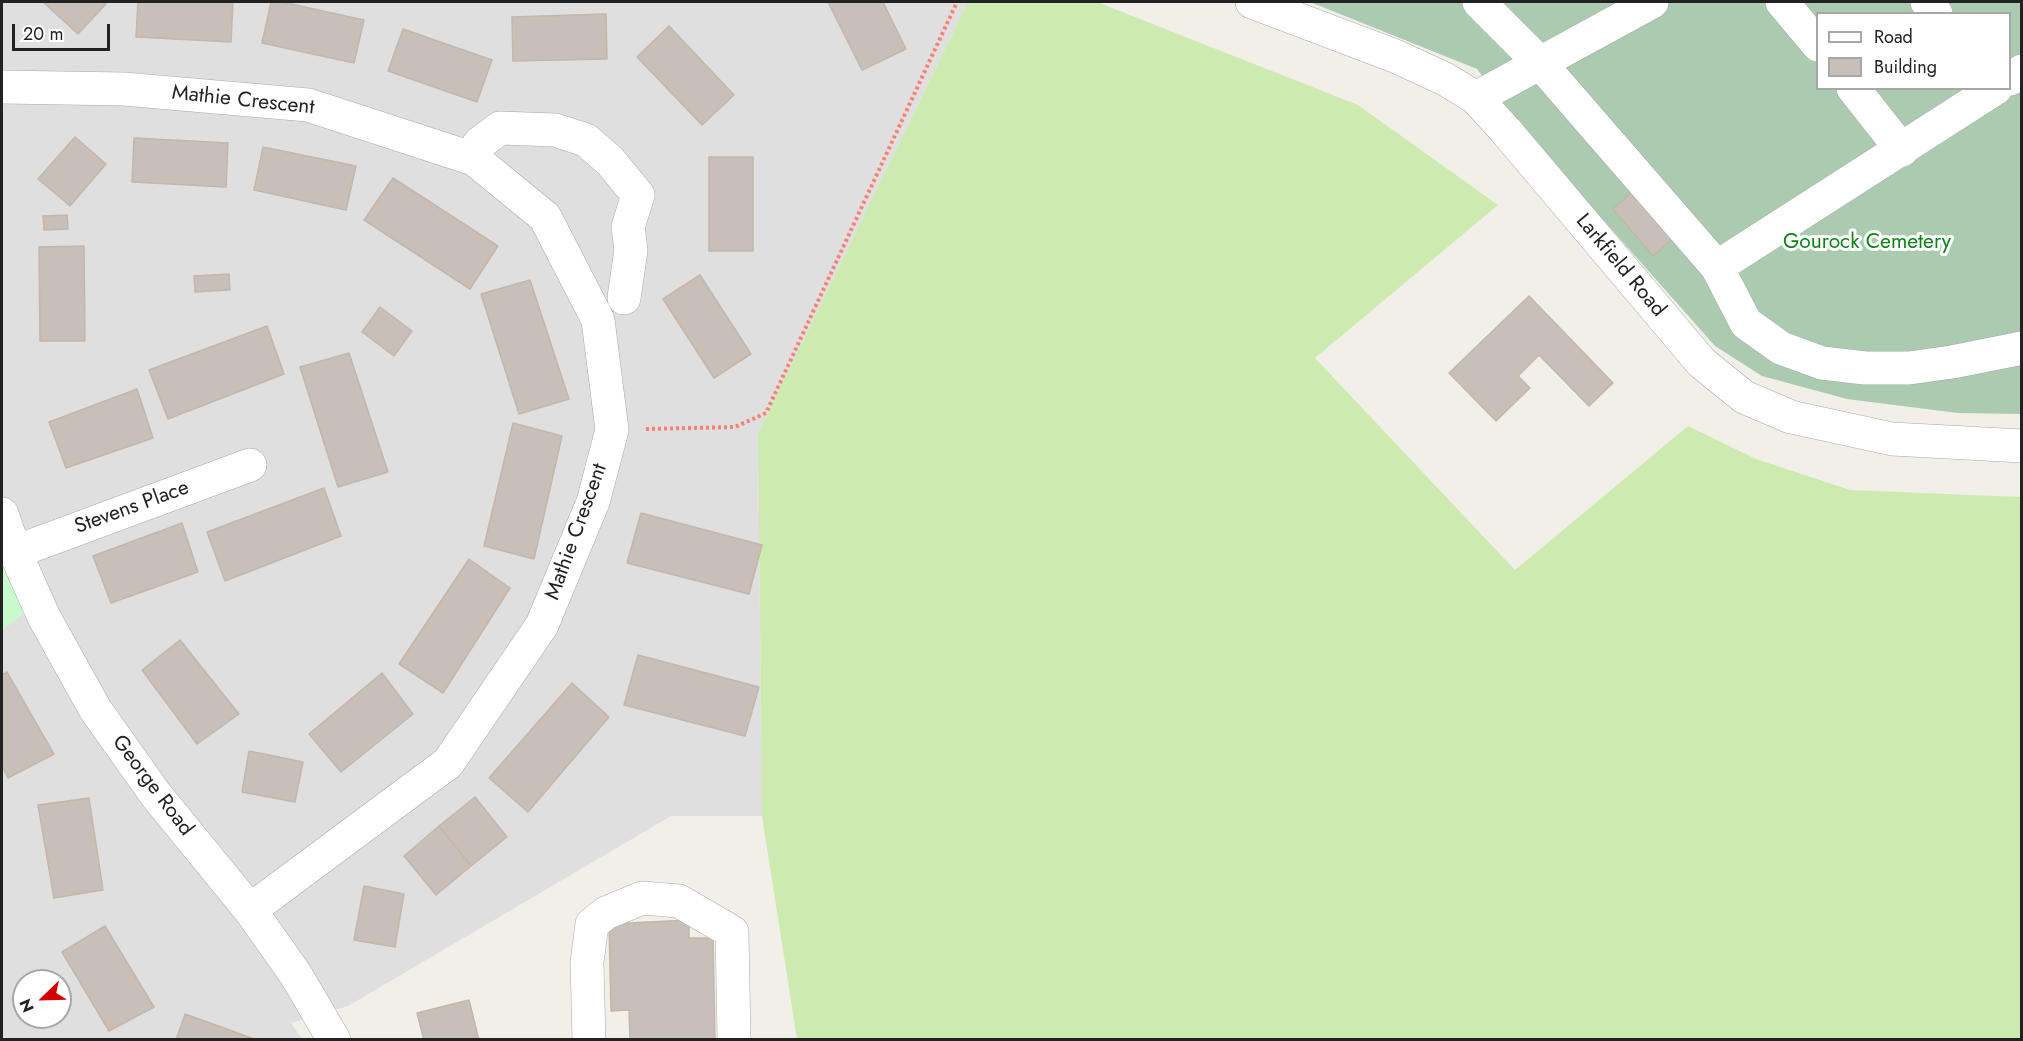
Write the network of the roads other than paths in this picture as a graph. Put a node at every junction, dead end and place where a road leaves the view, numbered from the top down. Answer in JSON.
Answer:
{"nodes":[{"id":1,"x":1252,"y":2,"type":"edge"},
{"id":2,"x":1479,"y":2,"type":"edge"},
{"id":3,"x":1652,"y":2,"type":"edge"},
{"id":4,"x":1782,"y":2,"type":"edge"},
{"id":5,"x":1816,"y":43,"type":"edge"},
{"id":6,"x":1539,"y":63,"type":"junction"},
{"id":7,"x":2,"y":87,"type":"edge"},
{"id":8,"x":1854,"y":90,"type":"edge"},
{"id":9,"x":1993,"y":90,"type":"edge"},
{"id":10,"x":1476,"y":98,"type":"junction"},
{"id":11,"x":1902,"y":150,"type":"junction"},
{"id":12,"x":474,"y":159,"type":"junction"},
{"id":13,"x":1717,"y":267,"type":"junction"},
{"id":14,"x":624,"y":298,"type":"dead end"},
{"id":15,"x":2022,"y":348,"type":"edge"},
{"id":16,"x":2022,"y":446,"type":"edge"},
{"id":17,"x":250,"y":465,"type":"dead end"},
{"id":18,"x":2,"y":514,"type":"edge"},
{"id":19,"x":15,"y":552,"type":"junction"},
{"id":20,"x":250,"y":909,"type":"junction"},
{"id":21,"x":334,"y":1040,"type":"edge"},
{"id":22,"x":589,"y":1040,"type":"edge"},
{"id":23,"x":734,"y":1040,"type":"edge"}],
"edges":[{"from":1,"to":10,"type":"street","name":"Larkfield Road"},
{"from":2,"to":6,"type":"street"},
{"from":3,"to":6,"type":"street"},
{"from":4,"to":5,"type":"street"},
{"from":6,"to":10,"type":"street"},
{"from":6,"to":13,"type":"street"},
{"from":7,"to":12,"type":"street","name":"Mathie Crescent"},
{"from":8,"to":11,"type":"street"},
{"from":9,"to":11,"type":"street"},
{"from":10,"to":16,"type":"street","name":"Larkfield Road"},
{"from":11,"to":13,"type":"street"},
{"from":12,"to":14,"type":"street"},
{"from":12,"to":20,"type":"street","name":"Mathie Crescent"},
{"from":13,"to":15,"type":"street"},
{"from":17,"to":19,"type":"street","name":"Stevens Place"},
{"from":18,"to":19,"type":"street","name":"George Road"},
{"from":19,"to":20,"type":"street","name":"George Road"},
{"from":20,"to":21,"type":"street","name":"George Road"},
{"from":22,"to":23,"type":"street"}]}
